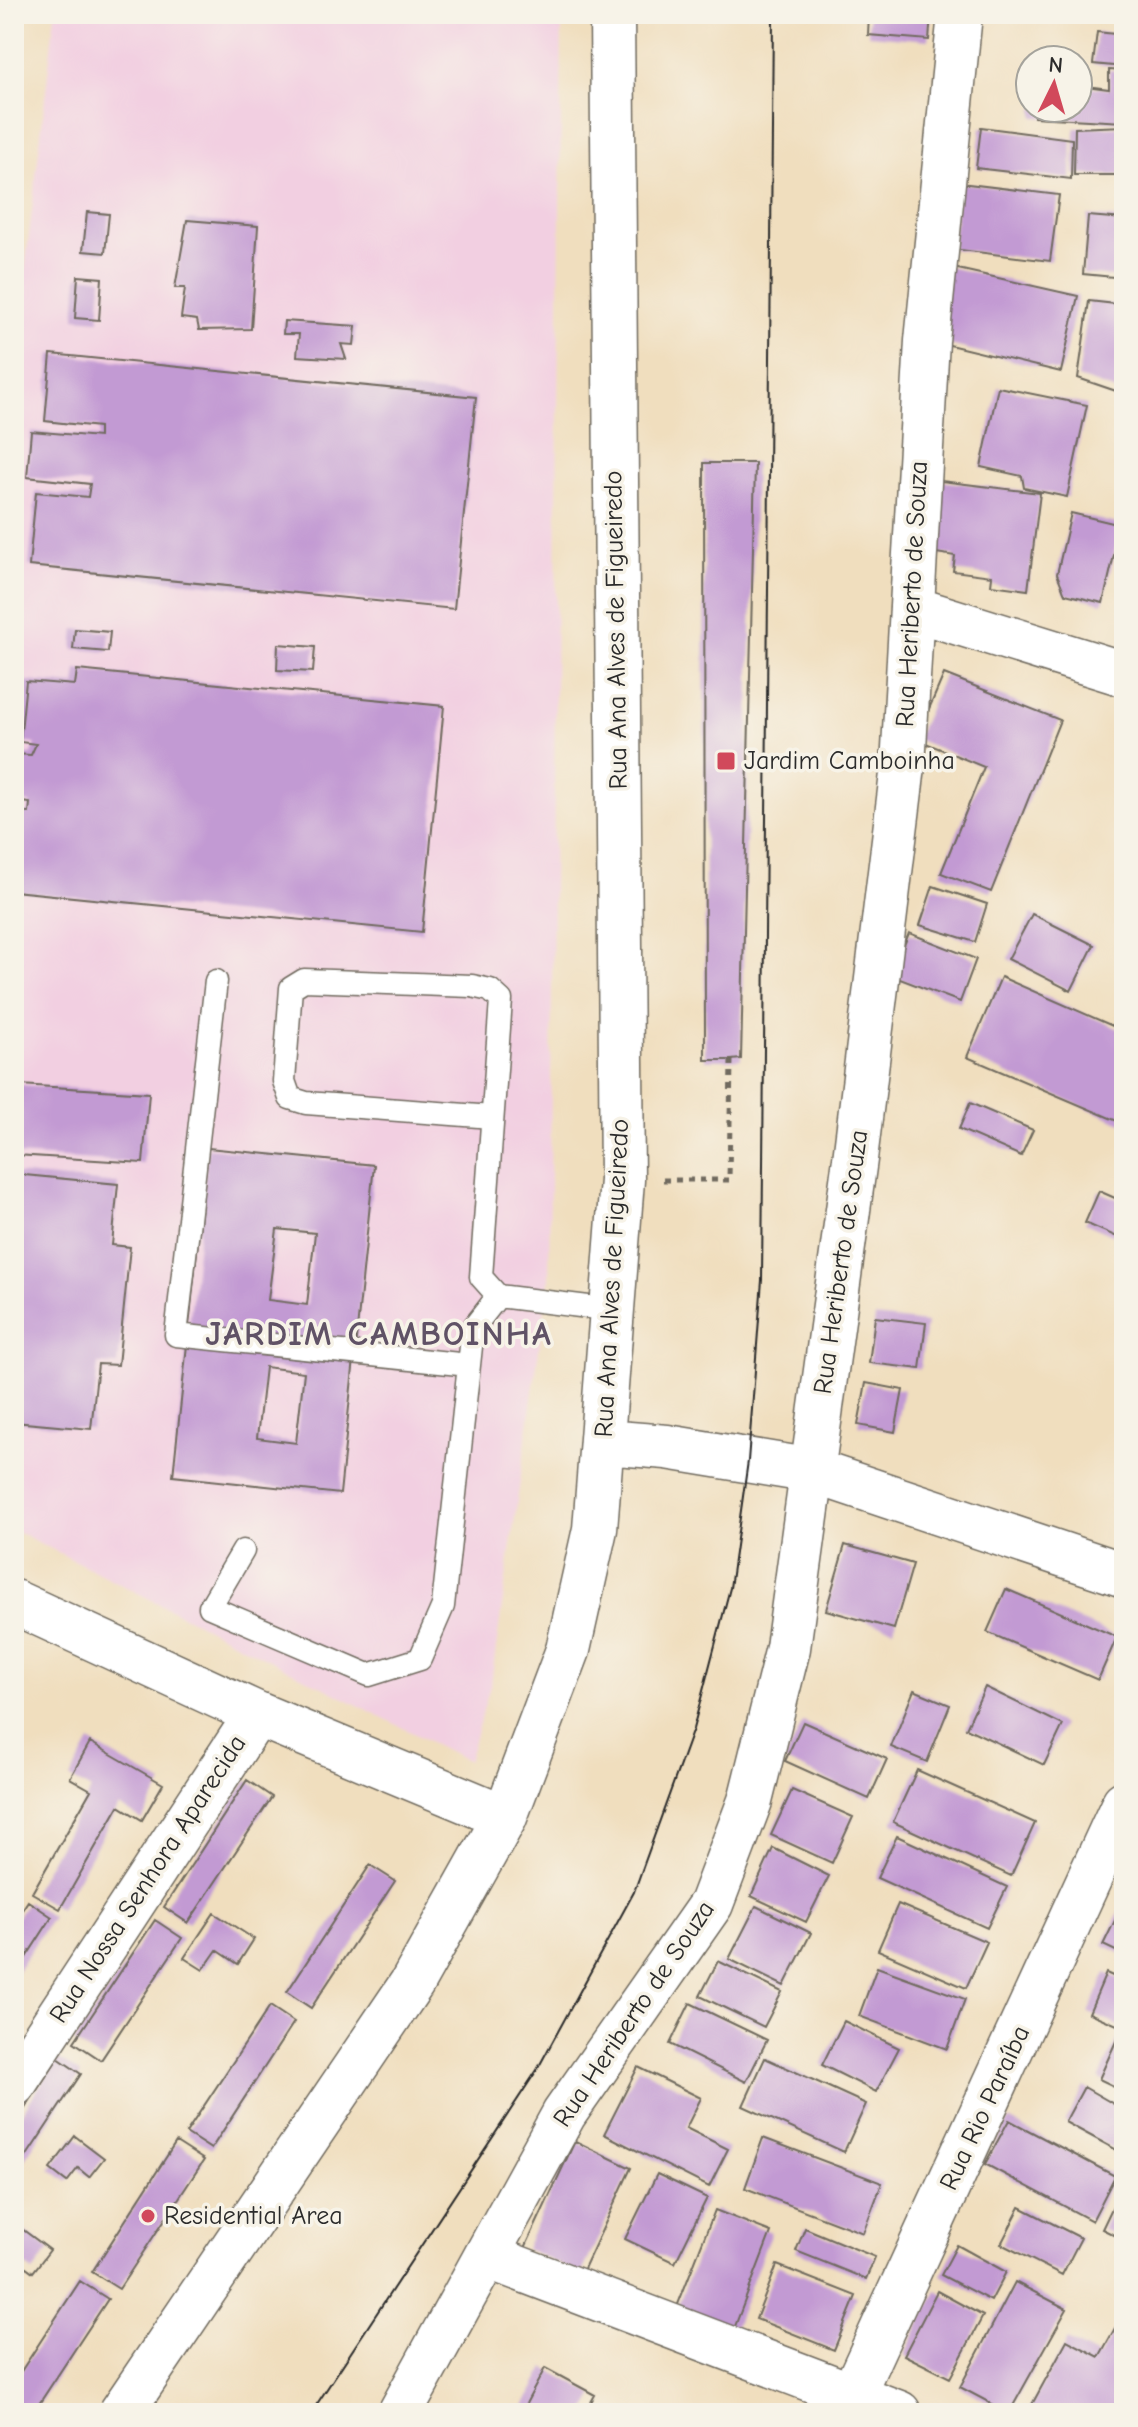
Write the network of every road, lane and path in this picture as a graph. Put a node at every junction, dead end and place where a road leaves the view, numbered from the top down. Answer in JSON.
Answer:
{"nodes":[{"id":1,"x":612,"y":14,"type":"edge"},
{"id":2,"x":960,"y":14,"type":"edge"},
{"id":3,"x":914,"y":609,"type":"junction"},
{"id":4,"x":1124,"y":674,"type":"edge"},
{"id":5,"x":216,"y":981,"type":"dead end"},
{"id":6,"x":731,"y":1060,"type":"dead end"},
{"id":7,"x":492,"y":1117,"type":"junction"},
{"id":8,"x":622,"y":1180,"type":"junction"},
{"id":9,"x":498,"y":1296,"type":"junction"},
{"id":10,"x":613,"y":1310,"type":"junction"},
{"id":11,"x":469,"y":1365,"type":"junction"},
{"id":12,"x":604,"y":1442,"type":"junction"},
{"id":13,"x":813,"y":1471,"type":"junction"},
{"id":14,"x":243,"y":1551,"type":"dead end"},
{"id":15,"x":1124,"y":1575,"type":"edge"},
{"id":16,"x":14,"y":1602,"type":"edge"},
{"id":17,"x":257,"y":1714,"type":"junction"},
{"id":18,"x":1124,"y":1803,"type":"edge"},
{"id":19,"x":505,"y":1817,"type":"junction"},
{"id":20,"x":14,"y":2084,"type":"edge"},
{"id":21,"x":489,"y":2257,"type":"junction"},
{"id":22,"x":848,"y":2406,"type":"edge"},
{"id":23,"x":121,"y":2413,"type":"edge"},
{"id":24,"x":400,"y":2413,"type":"edge"},
{"id":25,"x":899,"y":2413,"type":"edge"}],
"edges":[{"from":1,"to":8,"type":"street","name":"Rua Ana Alves de Figueiredo"},
{"from":2,"to":3,"type":"street","name":"Rua Heriberto de Souza"},
{"from":3,"to":4,"type":"street"},
{"from":3,"to":13,"type":"street","name":"Rua Heriberto de Souza"},
{"from":5,"to":11,"type":"lane"},
{"from":6,"to":8,"type":"path"},
{"from":7,"to":7,"type":"lane"},
{"from":7,"to":9,"type":"lane"},
{"from":8,"to":10,"type":"street","name":"Rua Ana Alves de Figueiredo"},
{"from":9,"to":10,"type":"lane"},
{"from":9,"to":11,"type":"lane"},
{"from":10,"to":12,"type":"street","name":"Rua Ana Alves de Figueiredo"},
{"from":11,"to":14,"type":"lane"},
{"from":12,"to":13,"type":"street"},
{"from":12,"to":19,"type":"street","name":"Rua Ana Alves de Figueiredo"},
{"from":13,"to":15,"type":"street"},
{"from":13,"to":21,"type":"street","name":"Rua Heriberto de Souza"},
{"from":16,"to":17,"type":"street"},
{"from":17,"to":19,"type":"street"},
{"from":17,"to":20,"type":"street","name":"Rua Nossa Senhora Aparecida"},
{"from":18,"to":22,"type":"street","name":"Rua Rio Paraíba"},
{"from":19,"to":23,"type":"street","name":"Rua Ana Alves de Figueiredo"},
{"from":21,"to":22,"type":"street"},
{"from":21,"to":24,"type":"street","name":"Rua Heriberto de Souza"},
{"from":22,"to":25,"type":"street"}]}
